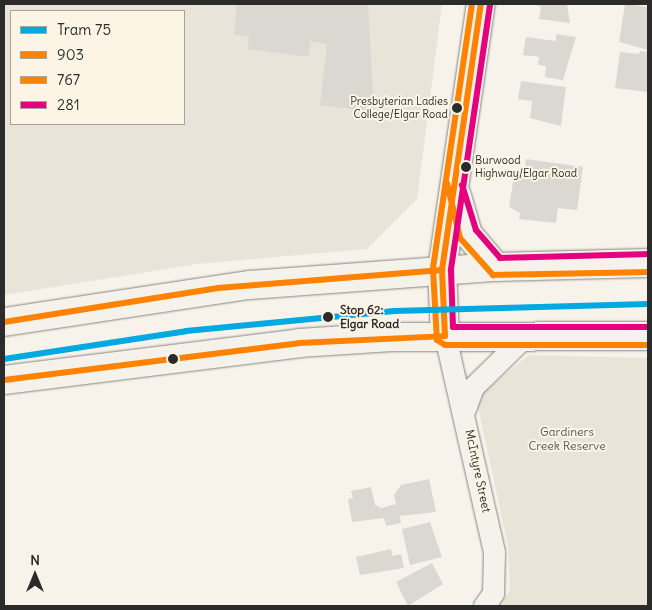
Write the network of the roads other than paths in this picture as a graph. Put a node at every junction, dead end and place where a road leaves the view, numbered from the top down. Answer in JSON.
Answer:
{"nodes":[{"id":1,"x":482,"y":4,"type":"edge"},
{"id":2,"x":454,"y":188,"type":"junction"},
{"id":3,"x":648,"y":263,"type":"edge"},
{"id":4,"x":496,"y":267,"type":"junction"},
{"id":5,"x":442,"y":270,"type":"junction"},
{"id":6,"x":4,"y":322,"type":"edge"},
{"id":7,"x":445,"y":336,"type":"junction"},
{"id":8,"x":526,"y":336,"type":"junction"},
{"id":9,"x":648,"y":336,"type":"edge"},
{"id":10,"x":4,"y":380,"type":"edge"},
{"id":11,"x":465,"y":409,"type":"junction"},
{"id":12,"x":484,"y":606,"type":"edge"}],
"edges":[{"from":1,"to":2,"type":"main road"},
{"from":2,"to":4,"type":"main road"},
{"from":2,"to":5,"type":"main road"},
{"from":3,"to":4,"type":"main road"},
{"from":4,"to":5,"type":"main road"},
{"from":5,"to":6,"type":"main road"},
{"from":5,"to":7,"type":"main road"},
{"from":7,"to":8,"type":"main road"},
{"from":7,"to":10,"type":"main road"},
{"from":7,"to":11,"type":"street","name":"McIntyre Street"},
{"from":8,"to":9,"type":"main road"},
{"from":8,"to":11,"type":"street"},
{"from":11,"to":12,"type":"street","name":"McIntyre Street"}]}
